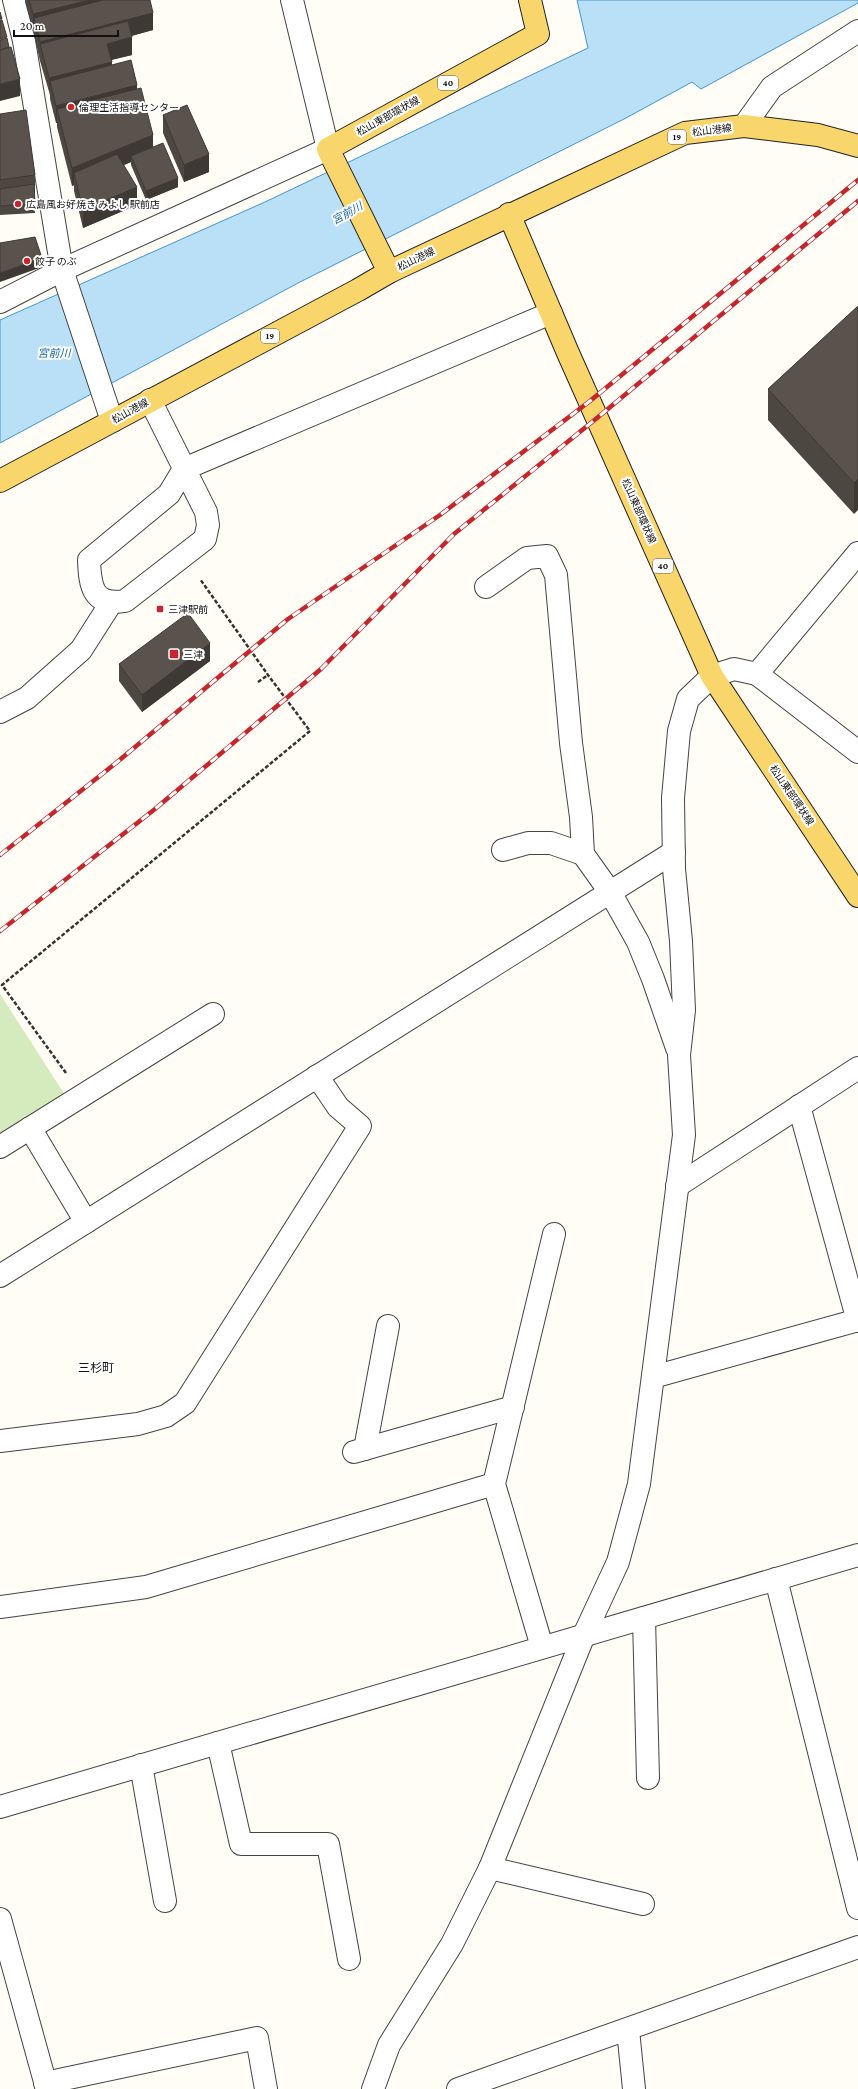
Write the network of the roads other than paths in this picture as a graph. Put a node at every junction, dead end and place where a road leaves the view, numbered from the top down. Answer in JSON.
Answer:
{"nodes":[{"id":1,"x":14,"y":0,"type":"edge"},
{"id":2,"x":292,"y":0,"type":"edge"},
{"id":3,"x":530,"y":0,"type":"edge"},
{"id":4,"x":858,"y":31,"type":"edge"},
{"id":5,"x":744,"y":126,"type":"junction"},
{"id":6,"x":858,"y":146,"type":"edge"},
{"id":7,"x":328,"y":149,"type":"junction"},
{"id":8,"x":509,"y":214,"type":"junction"},
{"id":9,"x":62,"y":270,"type":"junction"},
{"id":10,"x":389,"y":272,"type":"junction"},
{"id":11,"x":0,"y":302,"type":"edge"},
{"id":12,"x":551,"y":313,"type":"junction"},
{"id":13,"x":150,"y":400,"type":"junction"},
{"id":14,"x":112,"y":421,"type":"junction"},
{"id":15,"x":184,"y":469,"type":"junction"},
{"id":16,"x":0,"y":481,"type":"edge"},
{"id":17,"x":858,"y":553,"type":"edge"},
{"id":18,"x":486,"y":587,"type":"dead end"},
{"id":19,"x":111,"y":603,"type":"junction"},
{"id":20,"x":757,"y":674,"type":"junction"},
{"id":21,"x":712,"y":676,"type":"junction"},
{"id":22,"x":0,"y":712,"type":"edge"},
{"id":23,"x":858,"y":752,"type":"edge"},
{"id":24,"x":503,"y":850,"type":"dead end"},
{"id":25,"x":674,"y":852,"type":"junction"},
{"id":26,"x":583,"y":854,"type":"junction"},
{"id":27,"x":610,"y":892,"type":"junction"},
{"id":28,"x":858,"y":896,"type":"edge"},
{"id":29,"x":214,"y":1014,"type":"dead end"},
{"id":30,"x":679,"y":1055,"type":"junction"},
{"id":31,"x":858,"y":1068,"type":"edge"},
{"id":32,"x":317,"y":1076,"type":"junction"},
{"id":33,"x":799,"y":1106,"type":"junction"},
{"id":34,"x":30,"y":1128,"type":"junction"},
{"id":35,"x":0,"y":1146,"type":"edge"},
{"id":36,"x":677,"y":1186,"type":"junction"},
{"id":37,"x":86,"y":1222,"type":"junction"},
{"id":38,"x":554,"y":1234,"type":"dead end"},
{"id":39,"x":0,"y":1276,"type":"edge"},
{"id":40,"x":858,"y":1321,"type":"edge"},
{"id":41,"x":388,"y":1326,"type":"dead end"},
{"id":42,"x":653,"y":1377,"type":"junction"},
{"id":43,"x":513,"y":1407,"type":"junction"},
{"id":44,"x":0,"y":1441,"type":"edge"},
{"id":45,"x":494,"y":1484,"type":"junction"},
{"id":46,"x":858,"y":1555,"type":"edge"},
{"id":47,"x":776,"y":1579,"type":"junction"},
{"id":48,"x":0,"y":1607,"type":"edge"},
{"id":49,"x":644,"y":1618,"type":"junction"},
{"id":50,"x":584,"y":1635,"type":"junction"},
{"id":51,"x":542,"y":1647,"type":"junction"},
{"id":52,"x":218,"y":1743,"type":"junction"},
{"id":53,"x":141,"y":1766,"type":"junction"},
{"id":54,"x":648,"y":1778,"type":"dead end"},
{"id":55,"x":0,"y":1807,"type":"edge"},
{"id":56,"x":0,"y":1826,"type":"edge"},
{"id":57,"x":490,"y":1868,"type":"junction"},
{"id":58,"x":165,"y":1900,"type":"dead end"},
{"id":59,"x":643,"y":1904,"type":"dead end"},
{"id":60,"x":858,"y":1908,"type":"edge"},
{"id":61,"x":0,"y":1919,"type":"edge"},
{"id":62,"x":858,"y":1947,"type":"edge"},
{"id":63,"x":350,"y":1959,"type":"dead end"},
{"id":64,"x":628,"y":2030,"type":"junction"},
{"id":65,"x":46,"y":2086,"type":"edge"},
{"id":66,"x":266,"y":2089,"type":"edge"},
{"id":67,"x":373,"y":2089,"type":"edge"},
{"id":68,"x":458,"y":2089,"type":"edge"},
{"id":69,"x":634,"y":2089,"type":"edge"}],
"edges":[{"from":1,"to":9,"type":"street"},
{"from":2,"to":7,"type":"street"},
{"from":3,"to":7,"type":"main road","name":"松山東部環状線","number":"40"},
{"from":4,"to":5,"type":"street"},
{"from":5,"to":6,"type":"main road","name":"松山港線","number":"19"},
{"from":5,"to":8,"type":"main road","name":"松山港線","number":"19"},
{"from":7,"to":9,"type":"street"},
{"from":7,"to":10,"type":"main road"},
{"from":8,"to":10,"type":"main road","name":"松山港線","number":"19"},
{"from":8,"to":12,"type":"main road","name":"松山東部環状線","number":"40"},
{"from":9,"to":11,"type":"street"},
{"from":9,"to":14,"type":"street"},
{"from":10,"to":13,"type":"main road","name":"松山港線","number":"19"},
{"from":12,"to":15,"type":"street"},
{"from":12,"to":21,"type":"main road","name":"松山東部環状線","number":"40"},
{"from":13,"to":14,"type":"main road","name":"松山港線","number":"19"},
{"from":13,"to":15,"type":"street"},
{"from":14,"to":16,"type":"main road","name":"松山港線","number":"19"},
{"from":15,"to":19,"type":"street"},
{"from":15,"to":19,"type":"street"},
{"from":17,"to":20,"type":"street"},
{"from":18,"to":26,"type":"street"},
{"from":19,"to":22,"type":"street"},
{"from":20,"to":21,"type":"street"},
{"from":20,"to":23,"type":"street"},
{"from":21,"to":25,"type":"street"},
{"from":21,"to":28,"type":"main road","name":"松山東部環状線","number":"40"},
{"from":24,"to":26,"type":"street"},
{"from":25,"to":27,"type":"street"},
{"from":25,"to":30,"type":"street"},
{"from":26,"to":27,"type":"street"},
{"from":27,"to":30,"type":"street"},
{"from":27,"to":32,"type":"street"},
{"from":29,"to":34,"type":"street"},
{"from":30,"to":36,"type":"street"},
{"from":31,"to":33,"type":"street"},
{"from":32,"to":37,"type":"street"},
{"from":32,"to":44,"type":"street"},
{"from":33,"to":36,"type":"street"},
{"from":33,"to":40,"type":"street"},
{"from":34,"to":35,"type":"street"},
{"from":34,"to":37,"type":"street"},
{"from":36,"to":42,"type":"street"},
{"from":37,"to":39,"type":"street"},
{"from":38,"to":43,"type":"street"},
{"from":40,"to":42,"type":"street"},
{"from":41,"to":43,"type":"street"},
{"from":42,"to":50,"type":"street"},
{"from":43,"to":45,"type":"street"},
{"from":45,"to":48,"type":"street"},
{"from":45,"to":51,"type":"street"},
{"from":46,"to":47,"type":"street"},
{"from":47,"to":49,"type":"street"},
{"from":47,"to":60,"type":"street"},
{"from":49,"to":50,"type":"street"},
{"from":49,"to":54,"type":"street"},
{"from":50,"to":51,"type":"street"},
{"from":50,"to":57,"type":"street"},
{"from":51,"to":52,"type":"street"},
{"from":52,"to":53,"type":"street"},
{"from":52,"to":63,"type":"street"},
{"from":53,"to":55,"type":"street"},
{"from":53,"to":58,"type":"street"},
{"from":55,"to":56,"type":"street"},
{"from":57,"to":59,"type":"street"},
{"from":57,"to":67,"type":"street"},
{"from":61,"to":65,"type":"street"},
{"from":62,"to":64,"type":"street"},
{"from":64,"to":68,"type":"street"},
{"from":64,"to":69,"type":"street"},
{"from":65,"to":66,"type":"street"}]}
